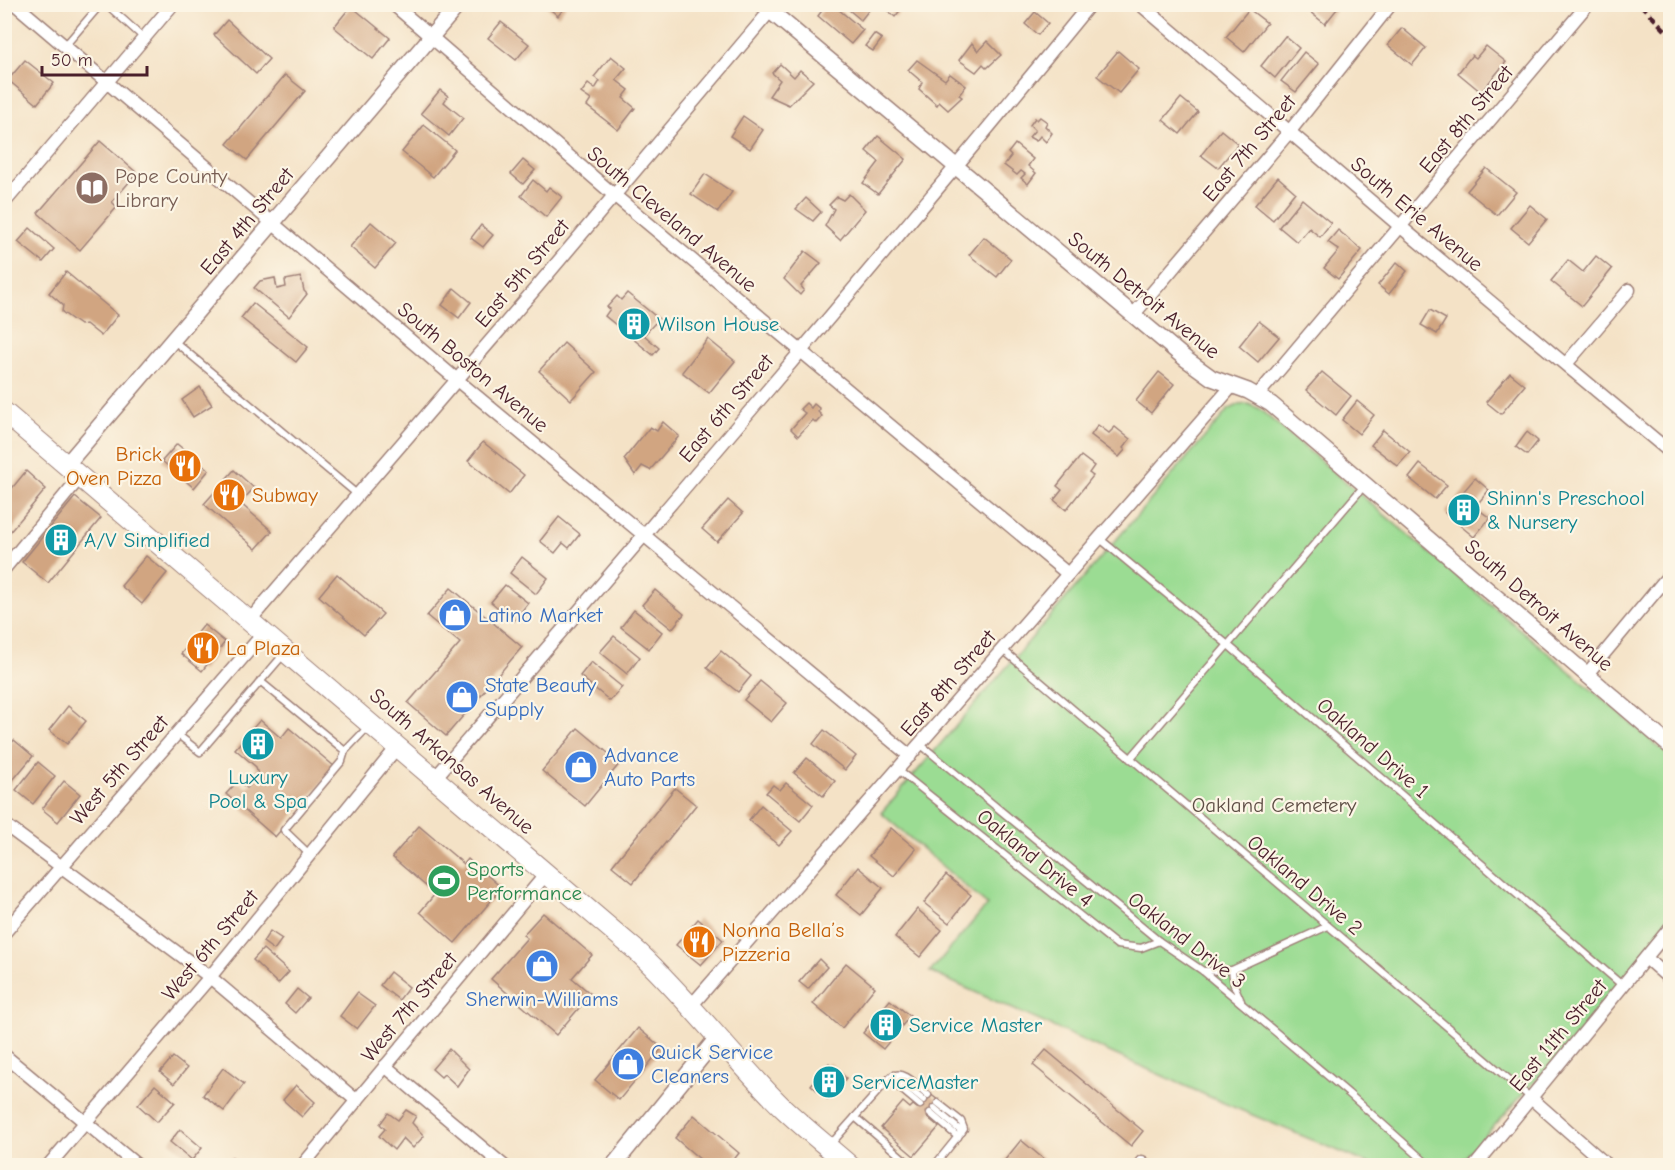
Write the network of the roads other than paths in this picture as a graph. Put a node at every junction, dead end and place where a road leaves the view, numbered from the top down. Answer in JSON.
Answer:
{"nodes":[{"id":1,"x":15,"y":4,"type":"edge"},
{"id":2,"x":101,"y":4,"type":"edge"},
{"id":3,"x":106,"y":4,"type":"edge"},
{"id":4,"x":173,"y":4,"type":"edge"},
{"id":5,"x":393,"y":4,"type":"edge"},
{"id":6,"x":459,"y":4,"type":"edge"},
{"id":7,"x":1090,"y":4,"type":"edge"},
{"id":8,"x":1140,"y":4,"type":"edge"},
{"id":9,"x":1390,"y":4,"type":"edge"},
{"id":10,"x":1588,"y":4,"type":"edge"},
{"id":11,"x":769,"y":7,"type":"edge"},
{"id":12,"x":432,"y":37,"type":"junction"},
{"id":13,"x":144,"y":38,"type":"junction"},
{"id":14,"x":63,"y":47,"type":"junction"},
{"id":15,"x":105,"y":83,"type":"junction"},
{"id":16,"x":1290,"y":131,"type":"junction"},
{"id":17,"x":956,"y":168,"type":"junction"},
{"id":18,"x":614,"y":195,"type":"junction"},
{"id":19,"x":4,"y":203,"type":"edge"},
{"id":20,"x":273,"y":223,"type":"junction"},
{"id":21,"x":1401,"y":227,"type":"junction"},
{"id":22,"x":1629,"y":290,"type":"dead end"},
{"id":23,"x":1134,"y":314,"type":"junction"},
{"id":24,"x":173,"y":340,"type":"junction"},
{"id":25,"x":799,"y":351,"type":"junction"},
{"id":26,"x":1566,"y":364,"type":"junction"},
{"id":27,"x":457,"y":380,"type":"junction"},
{"id":28,"x":1233,"y":386,"type":"junction"},
{"id":29,"x":1257,"y":396,"type":"junction"},
{"id":30,"x":4,"y":412,"type":"edge"},
{"id":31,"x":1671,"y":452,"type":"edge"},
{"id":32,"x":74,"y":470,"type":"junction"},
{"id":33,"x":1366,"y":484,"type":"junction"},
{"id":34,"x":358,"y":495,"type":"junction"},
{"id":35,"x":645,"y":535,"type":"junction"},
{"id":36,"x":1099,"y":538,"type":"junction"},
{"id":37,"x":4,"y":569,"type":"edge"},
{"id":38,"x":1068,"y":574,"type":"junction"},
{"id":39,"x":1671,"y":574,"type":"edge"},
{"id":40,"x":257,"y":627,"type":"junction"},
{"id":41,"x":1228,"y":645,"type":"junction"},
{"id":42,"x":1002,"y":649,"type":"junction"},
{"id":43,"x":286,"y":651,"type":"junction"},
{"id":44,"x":1587,"y":674,"type":"junction"},
{"id":45,"x":260,"y":681,"type":"junction"},
{"id":46,"x":371,"y":723,"type":"junction"},
{"id":47,"x":177,"y":734,"type":"junction"},
{"id":48,"x":920,"y":744,"type":"junction"},
{"id":49,"x":398,"y":746,"type":"junction"},
{"id":50,"x":1671,"y":746,"type":"edge"},
{"id":51,"x":345,"y":751,"type":"junction"},
{"id":52,"x":910,"y":756,"type":"junction"},
{"id":53,"x":1130,"y":759,"type":"junction"},
{"id":54,"x":898,"y":770,"type":"junction"},
{"id":55,"x":435,"y":778,"type":"junction"},
{"id":56,"x":4,"y":824,"type":"edge"},
{"id":57,"x":310,"y":855,"type":"junction"},
{"id":58,"x":61,"y":868,"type":"junction"},
{"id":59,"x":546,"y":874,"type":"junction"},
{"id":60,"x":1328,"y":926,"type":"junction"},
{"id":61,"x":1671,"y":928,"type":"edge"},
{"id":62,"x":4,"y":933,"type":"edge"},
{"id":63,"x":1160,"y":941,"type":"junction"},
{"id":64,"x":1646,"y":958,"type":"junction"},
{"id":65,"x":1232,"y":970,"type":"junction"},
{"id":66,"x":1203,"y":971,"type":"junction"},
{"id":67,"x":210,"y":977,"type":"junction"},
{"id":68,"x":1671,"y":979,"type":"edge"},
{"id":69,"x":1623,"y":986,"type":"junction"},
{"id":70,"x":1242,"y":1004,"type":"junction"},
{"id":71,"x":691,"y":1006,"type":"junction"},
{"id":72,"x":717,"y":1038,"type":"junction"},
{"id":73,"x":4,"y":1055,"type":"edge"},
{"id":74,"x":385,"y":1066,"type":"junction"},
{"id":75,"x":891,"y":1077,"type":"junction"},
{"id":76,"x":1531,"y":1098,"type":"junction"},
{"id":77,"x":357,"y":1101,"type":"junction"},
{"id":78,"x":855,"y":1117,"type":"junction"},
{"id":79,"x":86,"y":1120,"type":"junction"},
{"id":80,"x":960,"y":1134,"type":"junction"},
{"id":81,"x":829,"y":1147,"type":"junction"},
{"id":82,"x":48,"y":1166,"type":"edge"},
{"id":83,"x":138,"y":1166,"type":"edge"},
{"id":84,"x":302,"y":1166,"type":"edge"},
{"id":85,"x":504,"y":1166,"type":"edge"},
{"id":86,"x":613,"y":1166,"type":"edge"},
{"id":87,"x":850,"y":1166,"type":"edge"},
{"id":88,"x":912,"y":1166,"type":"edge"},
{"id":89,"x":934,"y":1166,"type":"edge"},
{"id":90,"x":1430,"y":1166,"type":"edge"},
{"id":91,"x":1475,"y":1166,"type":"edge"},
{"id":92,"x":1608,"y":1166,"type":"edge"}],
"edges":[{"from":1,"to":14,"type":"street","name":"South Boston Avenue"},
{"from":2,"to":14,"type":"lane"},
{"from":3,"to":13,"type":"lane"},
{"from":4,"to":13,"type":"street"},
{"from":5,"to":12,"type":"street","name":"South Cleveland Avenue"},
{"from":6,"to":12,"type":"street","name":"East 4th Street"},
{"from":7,"to":17,"type":"street","name":"East 6th Street"},
{"from":8,"to":16,"type":"street","name":"South Erie Avenue"},
{"from":9,"to":16,"type":"street","name":"East 7th Street"},
{"from":10,"to":21,"type":"street","name":"East 8th Street"},
{"from":11,"to":17,"type":"street","name":"South Detroit Avenue"},
{"from":11,"to":18,"type":"street","name":"East 5th Street"},
{"from":12,"to":18,"type":"street","name":"South Cleveland Avenue"},
{"from":12,"to":20,"type":"street","name":"East 4th Street"},
{"from":13,"to":15,"type":"street"},
{"from":14,"to":15,"type":"street","name":"South Boston Avenue"},
{"from":15,"to":19,"type":"street"},
{"from":15,"to":20,"type":"street","name":"South Boston Avenue"},
{"from":16,"to":21,"type":"street","name":"South Erie Avenue"},
{"from":16,"to":23,"type":"street","name":"East 7th Street"},
{"from":17,"to":23,"type":"street","name":"South Detroit Avenue"},
{"from":17,"to":25,"type":"street","name":"East 6th Street"},
{"from":18,"to":25,"type":"street","name":"South Cleveland Avenue"},
{"from":18,"to":27,"type":"street","name":"East 5th Street"},
{"from":20,"to":24,"type":"street","name":"East 4th Street"},
{"from":20,"to":27,"type":"street","name":"South Boston Avenue"},
{"from":21,"to":26,"type":"street","name":"South Erie Avenue"},
{"from":21,"to":29,"type":"street","name":"East 8th Street"},
{"from":22,"to":26,"type":"street"},
{"from":23,"to":28,"type":"street","name":"South Detroit Avenue"},
{"from":24,"to":32,"type":"street","name":"East 4th Street"},
{"from":24,"to":34,"type":"lane"},
{"from":25,"to":35,"type":"street","name":"East 6th Street"},
{"from":25,"to":38,"type":"street","name":"South Cleveland Avenue"},
{"from":26,"to":31,"type":"street","name":"South Erie Avenue"},
{"from":27,"to":34,"type":"street","name":"East 5th Street"},
{"from":27,"to":35,"type":"street","name":"South Boston Avenue"},
{"from":28,"to":29,"type":"street","name":"South Detroit Avenue"},
{"from":28,"to":36,"type":"street","name":"East 8th Street"},
{"from":29,"to":33,"type":"street","name":"South Detroit Avenue"},
{"from":30,"to":32,"type":"highway","name":"South Arkansas Avenue"},
{"from":32,"to":37,"type":"street"},
{"from":32,"to":40,"type":"highway","name":"South Arkansas Avenue"},
{"from":33,"to":41,"type":"lane"},
{"from":33,"to":44,"type":"street","name":"South Detroit Avenue"},
{"from":34,"to":40,"type":"street","name":"East 5th Street"},
{"from":35,"to":52,"type":"street","name":"South Boston Avenue"},
{"from":35,"to":55,"type":"street","name":"East 6th Street"},
{"from":36,"to":38,"type":"street","name":"East 8th Street"},
{"from":36,"to":41,"type":"lane","name":"Oakland Drive 1"},
{"from":38,"to":42,"type":"street","name":"East 8th Street"},
{"from":39,"to":44,"type":"street"},
{"from":40,"to":43,"type":"highway","name":"South Arkansas Avenue"},
{"from":40,"to":47,"type":"street","name":"West 5th Street"},
{"from":41,"to":53,"type":"lane"},
{"from":41,"to":69,"type":"lane","name":"Oakland Drive 1"},
{"from":42,"to":48,"type":"street","name":"East 8th Street"},
{"from":42,"to":53,"type":"lane","name":"Oakland Drive 2"},
{"from":43,"to":45,"type":"lane"},
{"from":43,"to":46,"type":"highway","name":"South Arkansas Avenue"},
{"from":44,"to":50,"type":"street","name":"South Detroit Avenue"},
{"from":45,"to":47,"type":"lane"},
{"from":45,"to":51,"type":"lane"},
{"from":46,"to":49,"type":"highway","name":"South Arkansas Avenue"},
{"from":46,"to":51,"type":"lane"},
{"from":47,"to":58,"type":"street","name":"West 5th Street"},
{"from":48,"to":52,"type":"street","name":"East 8th Street"},
{"from":48,"to":63,"type":"lane","name":"Oakland Drive 3"},
{"from":49,"to":55,"type":"highway","name":"South Arkansas Avenue"},
{"from":49,"to":57,"type":"street","name":"West 6th Street"},
{"from":51,"to":57,"type":"lane"},
{"from":52,"to":54,"type":"street","name":"East 8th Street"},
{"from":53,"to":60,"type":"lane","name":"Oakland Drive 2"},
{"from":54,"to":63,"type":"lane","name":"Oakland Drive 4"},
{"from":54,"to":71,"type":"street","name":"East 8th Street"},
{"from":55,"to":59,"type":"highway","name":"South Arkansas Avenue"},
{"from":56,"to":58,"type":"street"},
{"from":57,"to":67,"type":"street","name":"West 6th Street"},
{"from":58,"to":62,"type":"street","name":"West 5th Street"},
{"from":58,"to":67,"type":"street"},
{"from":59,"to":71,"type":"highway","name":"South Arkansas Avenue"},
{"from":59,"to":74,"type":"street","name":"West 7th Street"},
{"from":60,"to":65,"type":"lane"},
{"from":60,"to":76,"type":"lane","name":"Oakland Drive 2"},
{"from":61,"to":64,"type":"street","name":"East 11th Street"},
{"from":63,"to":66,"type":"lane","name":"Oakland Drive 3"},
{"from":64,"to":68,"type":"street"},
{"from":64,"to":69,"type":"street","name":"East 11th Street"},
{"from":65,"to":66,"type":"lane"},
{"from":65,"to":70,"type":"lane"},
{"from":66,"to":70,"type":"lane","name":"Oakland Drive 3"},
{"from":67,"to":77,"type":"street"},
{"from":67,"to":79,"type":"street","name":"West 6th Street"},
{"from":69,"to":76,"type":"street","name":"East 11th Street"},
{"from":70,"to":90,"type":"lane","name":"Oakland Drive 3"},
{"from":71,"to":72,"type":"highway","name":"South Arkansas Avenue"},
{"from":72,"to":81,"type":"highway","name":"South Arkansas Avenue"},
{"from":72,"to":86,"type":"street"},
{"from":73,"to":79,"type":"street"},
{"from":74,"to":77,"type":"street","name":"West 7th Street"},
{"from":74,"to":85,"type":"street"},
{"from":75,"to":75,"type":"lane"},
{"from":75,"to":78,"type":"lane"},
{"from":76,"to":91,"type":"street","name":"East 11th Street"},
{"from":76,"to":92,"type":"street"},
{"from":77,"to":84,"type":"street","name":"West 7th Street"},
{"from":78,"to":81,"type":"lane"},
{"from":78,"to":88,"type":"lane"},
{"from":79,"to":82,"type":"street","name":"West 6th Street"},
{"from":79,"to":83,"type":"street"},
{"from":80,"to":80,"type":"lane"},
{"from":80,"to":89,"type":"lane"},
{"from":81,"to":87,"type":"highway","name":"South Arkansas Avenue"}]}
